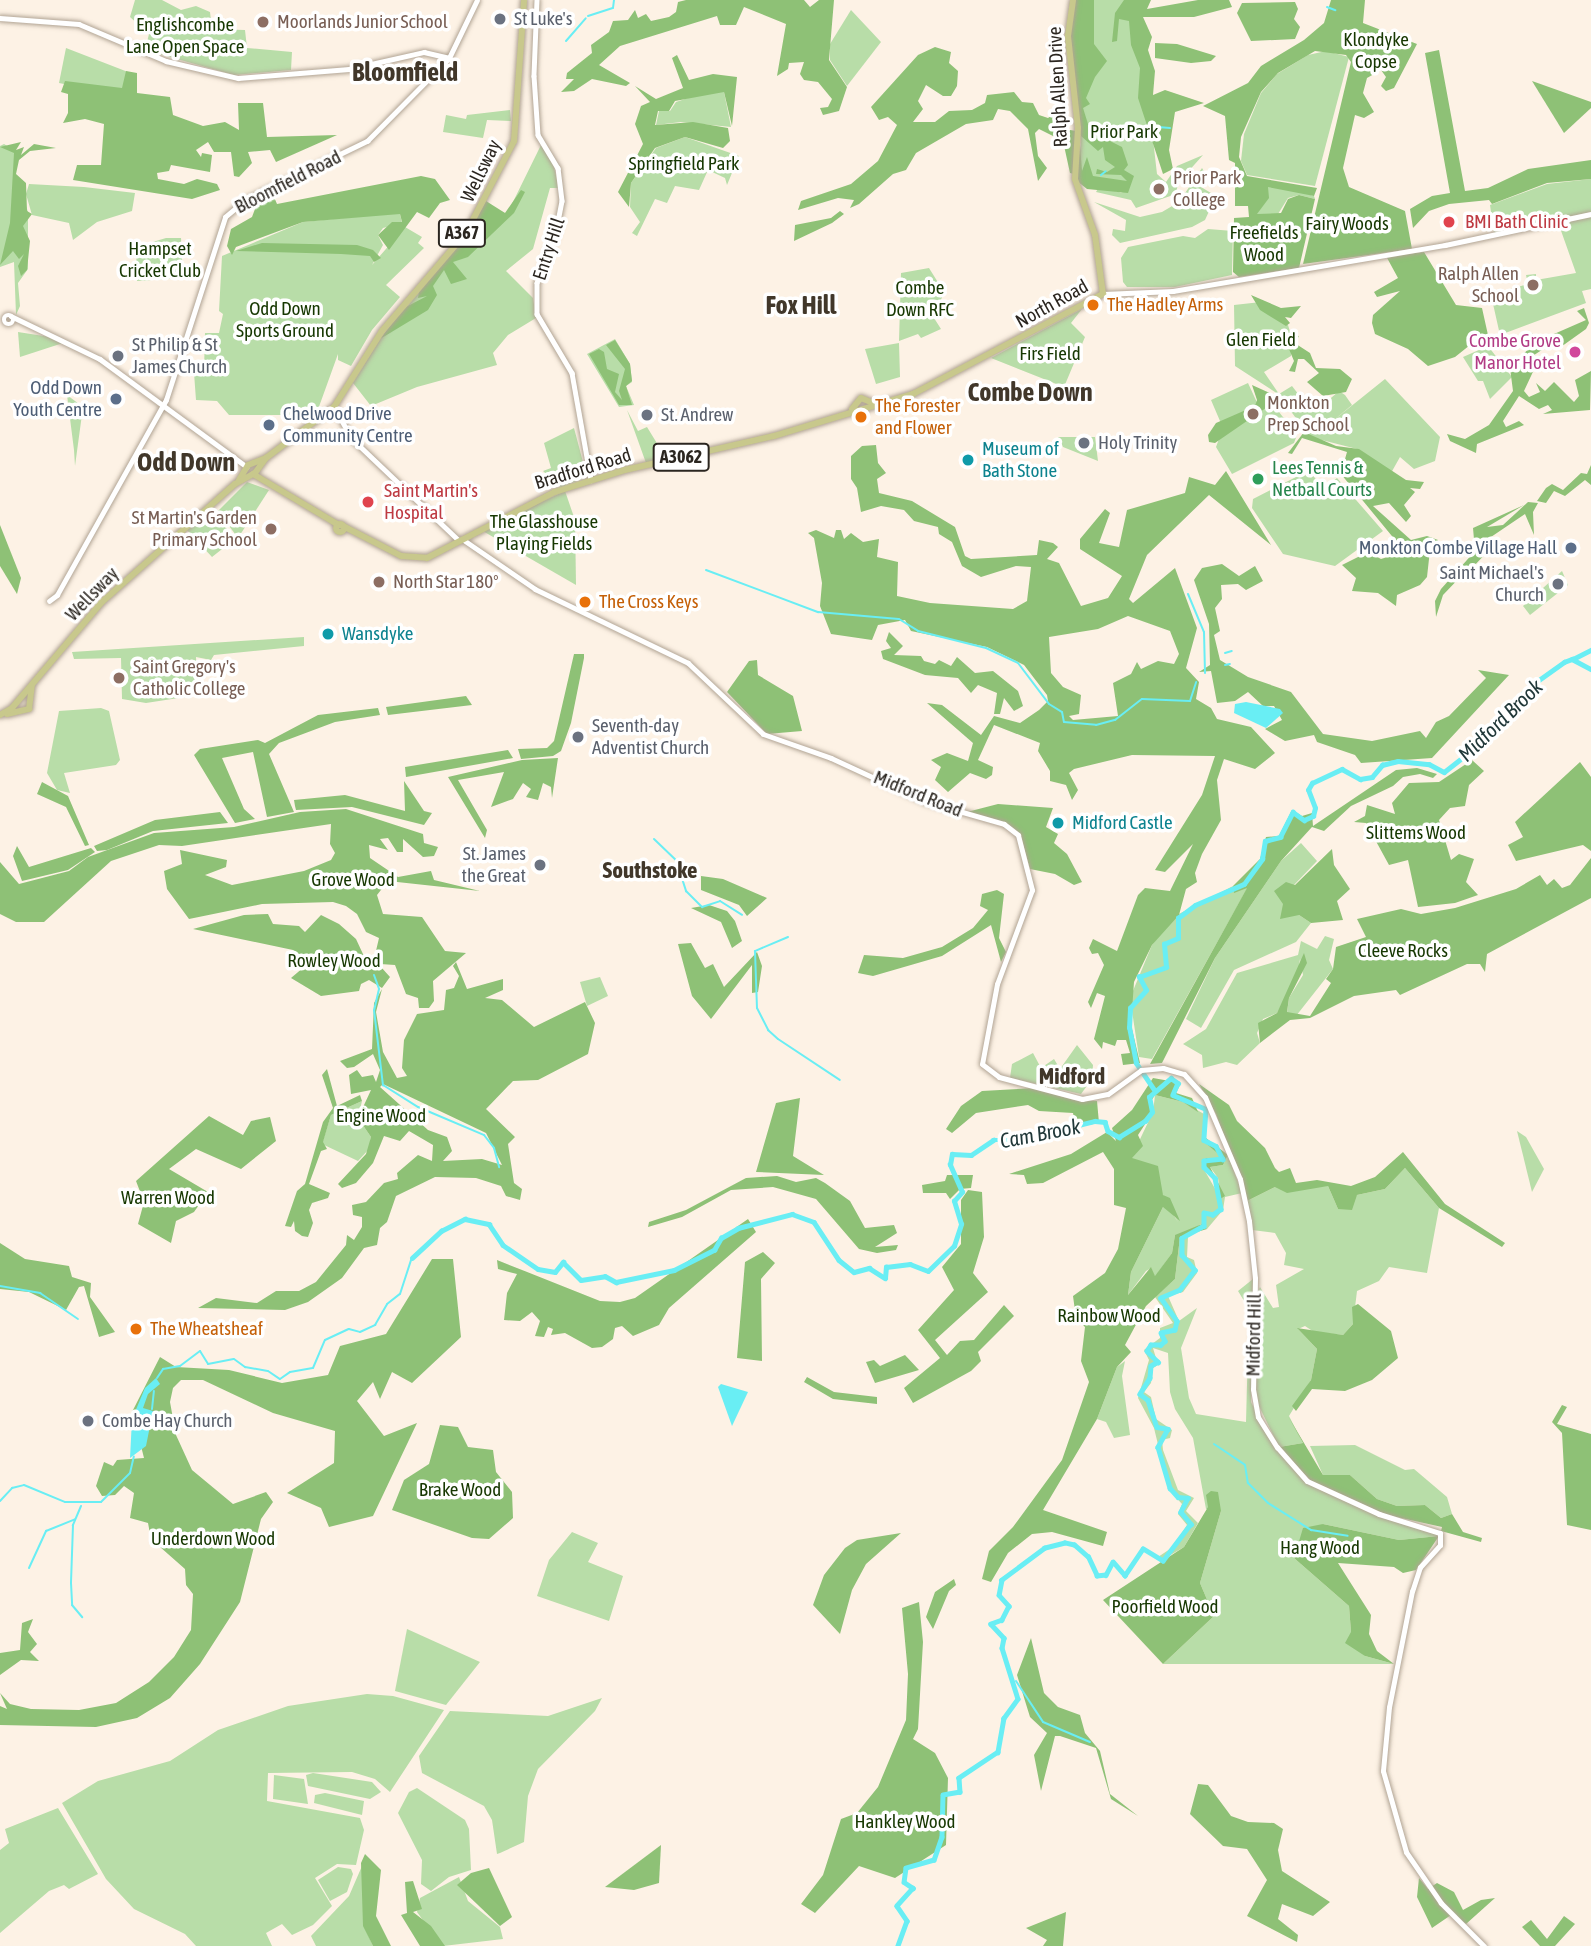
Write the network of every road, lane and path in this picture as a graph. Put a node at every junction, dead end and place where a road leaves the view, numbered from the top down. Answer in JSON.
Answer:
{"nodes":[{"id":1,"x":477,"y":0,"type":"edge"},
{"id":2,"x":537,"y":0,"type":"edge"},
{"id":3,"x":1073,"y":0,"type":"edge"},
{"id":4,"x":524,"y":4,"type":"edge"},
{"id":5,"x":0,"y":18,"type":"edge"},
{"id":6,"x":449,"y":58,"type":"junction"},
{"id":7,"x":1591,"y":214,"type":"edge"},
{"id":8,"x":1103,"y":294,"type":"junction"},
{"id":9,"x":0,"y":311,"type":"edge"},
{"id":10,"x":391,"y":318,"type":"junction"},
{"id":11,"x":345,"y":393,"type":"junction"},
{"id":12,"x":914,"y":394,"type":"joint"},
{"id":13,"x":164,"y":404,"type":"junction"},
{"id":14,"x":332,"y":406,"type":"junction"},
{"id":15,"x":338,"y":416,"type":"junction"},
{"id":16,"x":252,"y":469,"type":"junction"},
{"id":17,"x":591,"y":481,"type":"junction"},
{"id":18,"x":462,"y":541,"type":"junction"},
{"id":19,"x":49,"y":601,"type":"dead end"},
{"id":20,"x":37,"y":678,"type":"junction"},
{"id":21,"x":29,"y":698,"type":"junction"},
{"id":22,"x":17,"y":700,"type":"junction"},
{"id":23,"x":20,"y":712,"type":"junction"},
{"id":24,"x":1,"y":715,"type":"edge"},
{"id":25,"x":1144,"y":1069,"type":"joint"},
{"id":26,"x":1485,"y":1946,"type":"edge"}],
"edges":[{"from":1,"to":6,"type":"street","name":"Bloomfield Road"},
{"from":2,"to":17,"type":"street","name":"Entry Hill"},
{"from":3,"to":8,"type":"main road","name":"Ralph Allen Drive"},
{"from":4,"to":10,"type":"main road","name":"Wellsway","number":"A367"},
{"from":5,"to":6,"type":"street"},
{"from":6,"to":13,"type":"street","name":"Bloomfield Road"},
{"from":7,"to":8,"type":"street","name":"North Road"},
{"from":8,"to":12,"type":"main road","name":"North Road","number":"A3062"},
{"from":9,"to":13,"type":"street"},
{"from":10,"to":11,"type":"main road","name":"Wellsway","number":"A367"},
{"from":10,"to":14,"type":"main road","name":"Wellsway","number":"A367"},
{"from":11,"to":14,"type":"main road","name":"Wellsway","number":"A367"},
{"from":11,"to":15,"type":"main road"},
{"from":12,"to":17,"type":"main road","name":"Bradford Road","number":"A3062"},
{"from":13,"to":16,"type":"street"},
{"from":13,"to":19,"type":"street","name":"Bloomfield Road"},
{"from":14,"to":15,"type":"main road","name":"Midford Road"},
{"from":14,"to":16,"type":"main road","name":"Wellsway","number":"A367"},
{"from":15,"to":18,"type":"main road","name":"Midford Road"},
{"from":16,"to":18,"type":"main road","number":"A3062"},
{"from":16,"to":20,"type":"main road","name":"Wellsway","number":"A367"},
{"from":17,"to":18,"type":"main road","name":"Bradford Road","number":"A3062"},
{"from":18,"to":25,"type":"main road","name":"Midford Road"},
{"from":20,"to":21,"type":"main road","number":"A367"},
{"from":20,"to":22,"type":"main road","number":"A367"},
{"from":21,"to":22,"type":"main road"},
{"from":21,"to":23,"type":"main road"},
{"from":22,"to":23,"type":"main road"},
{"from":22,"to":24,"type":"main road","number":"A367"},
{"from":23,"to":24,"type":"main road","number":"A367"},
{"from":25,"to":26,"type":"main road","name":"Midford Hill"}]}
